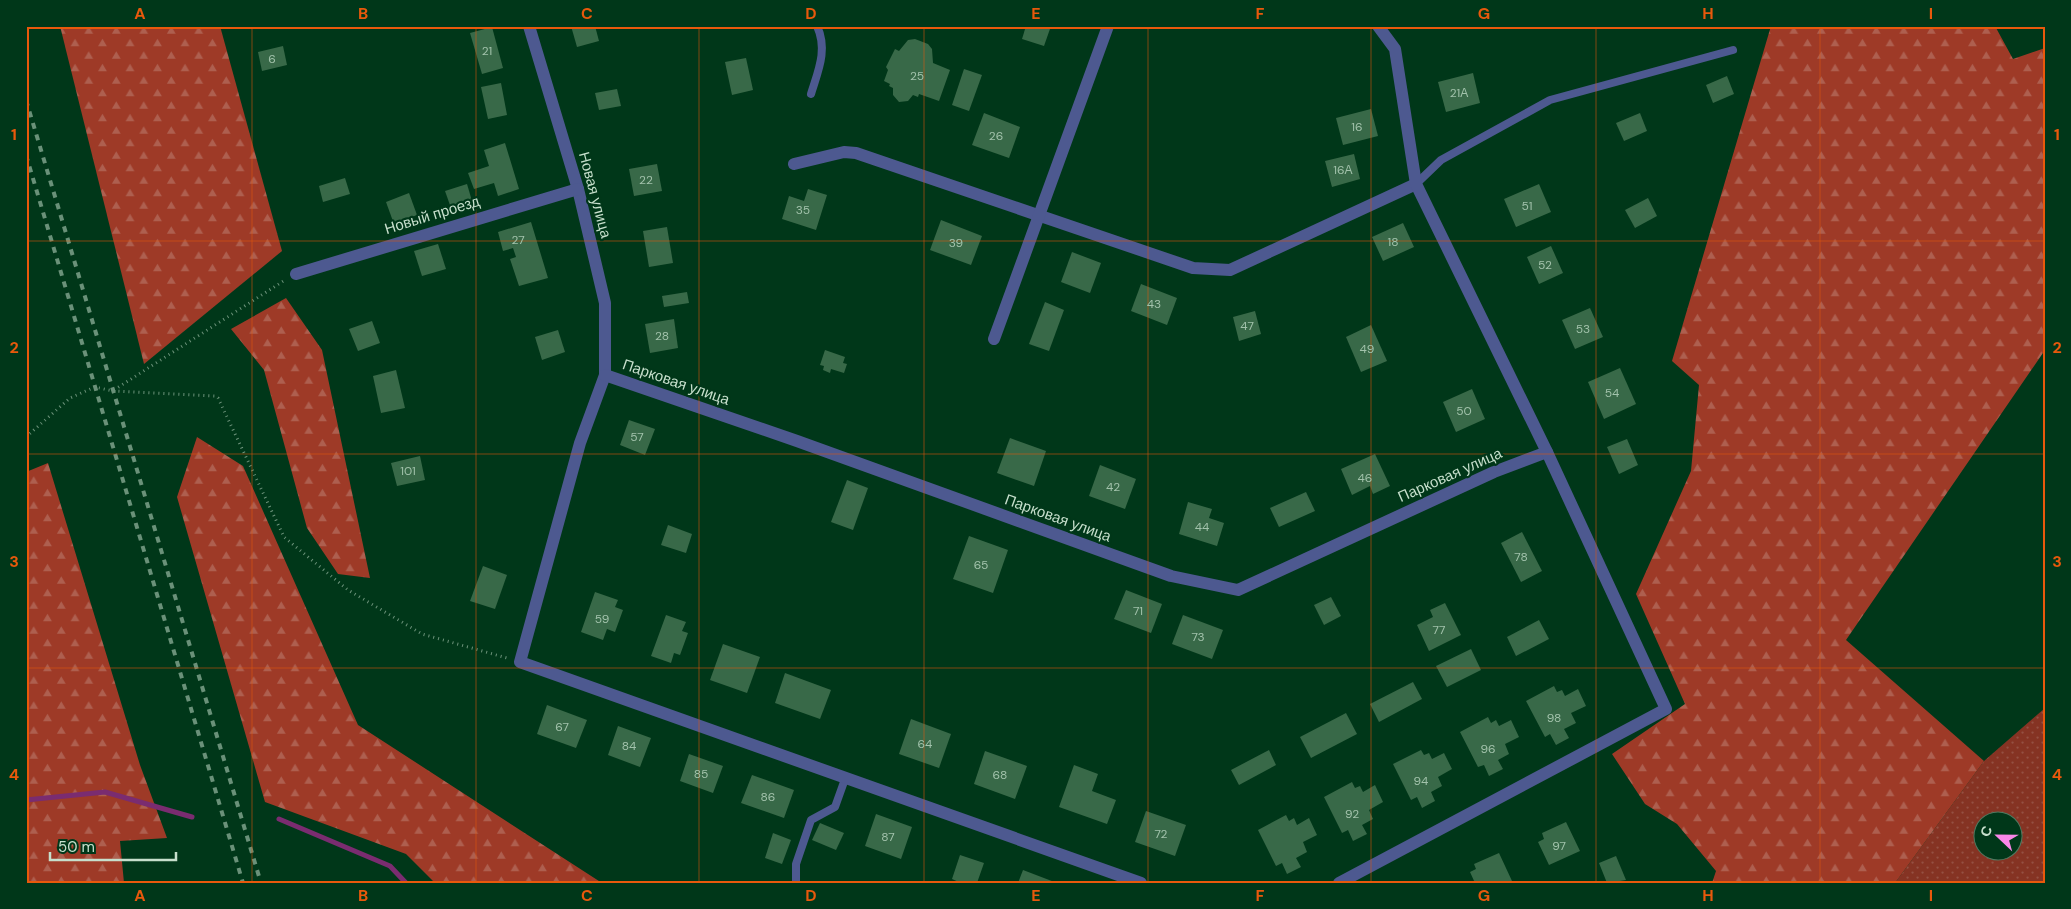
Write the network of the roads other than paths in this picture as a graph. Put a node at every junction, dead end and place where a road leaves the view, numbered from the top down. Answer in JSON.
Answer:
{"nodes":[{"id":1,"x":529,"y":26,"type":"edge"},
{"id":2,"x":817,"y":26,"type":"edge"},
{"id":3,"x":1108,"y":26,"type":"edge"},
{"id":4,"x":1378,"y":26,"type":"edge"},
{"id":5,"x":1733,"y":50,"type":"dead end"},
{"id":6,"x":811,"y":94,"type":"dead end"},
{"id":7,"x":794,"y":164,"type":"dead end"},
{"id":8,"x":1416,"y":184,"type":"junction"},
{"id":9,"x":578,"y":188,"type":"junction"},
{"id":10,"x":1037,"y":214,"type":"junction"},
{"id":11,"x":296,"y":274,"type":"road end"},
{"id":12,"x":994,"y":339,"type":"dead end"},
{"id":13,"x":605,"y":375,"type":"junction"},
{"id":14,"x":1547,"y":452,"type":"junction"},
{"id":15,"x":845,"y":779,"type":"junction"},
{"id":16,"x":796,"y":883,"type":"edge"},
{"id":17,"x":1141,"y":883,"type":"edge"},
{"id":18,"x":1339,"y":883,"type":"edge"}],
"edges":[{"from":1,"to":9,"type":"street","name":"Новая улица"},
{"from":2,"to":6,"type":"lane"},
{"from":3,"to":10,"type":"street"},
{"from":4,"to":8,"type":"street"},
{"from":5,"to":8,"type":"lane"},
{"from":7,"to":10,"type":"street"},
{"from":8,"to":10,"type":"street"},
{"from":8,"to":14,"type":"street"},
{"from":9,"to":11,"type":"street","name":"Новый проезд"},
{"from":9,"to":13,"type":"street","name":"Новая улица"},
{"from":10,"to":12,"type":"street"},
{"from":13,"to":14,"type":"street","name":"Парковая улица"},
{"from":13,"to":15,"type":"street","name":"Парковая улица"},
{"from":14,"to":18,"type":"street"},
{"from":15,"to":16,"type":"lane"},
{"from":15,"to":17,"type":"street"}]}
